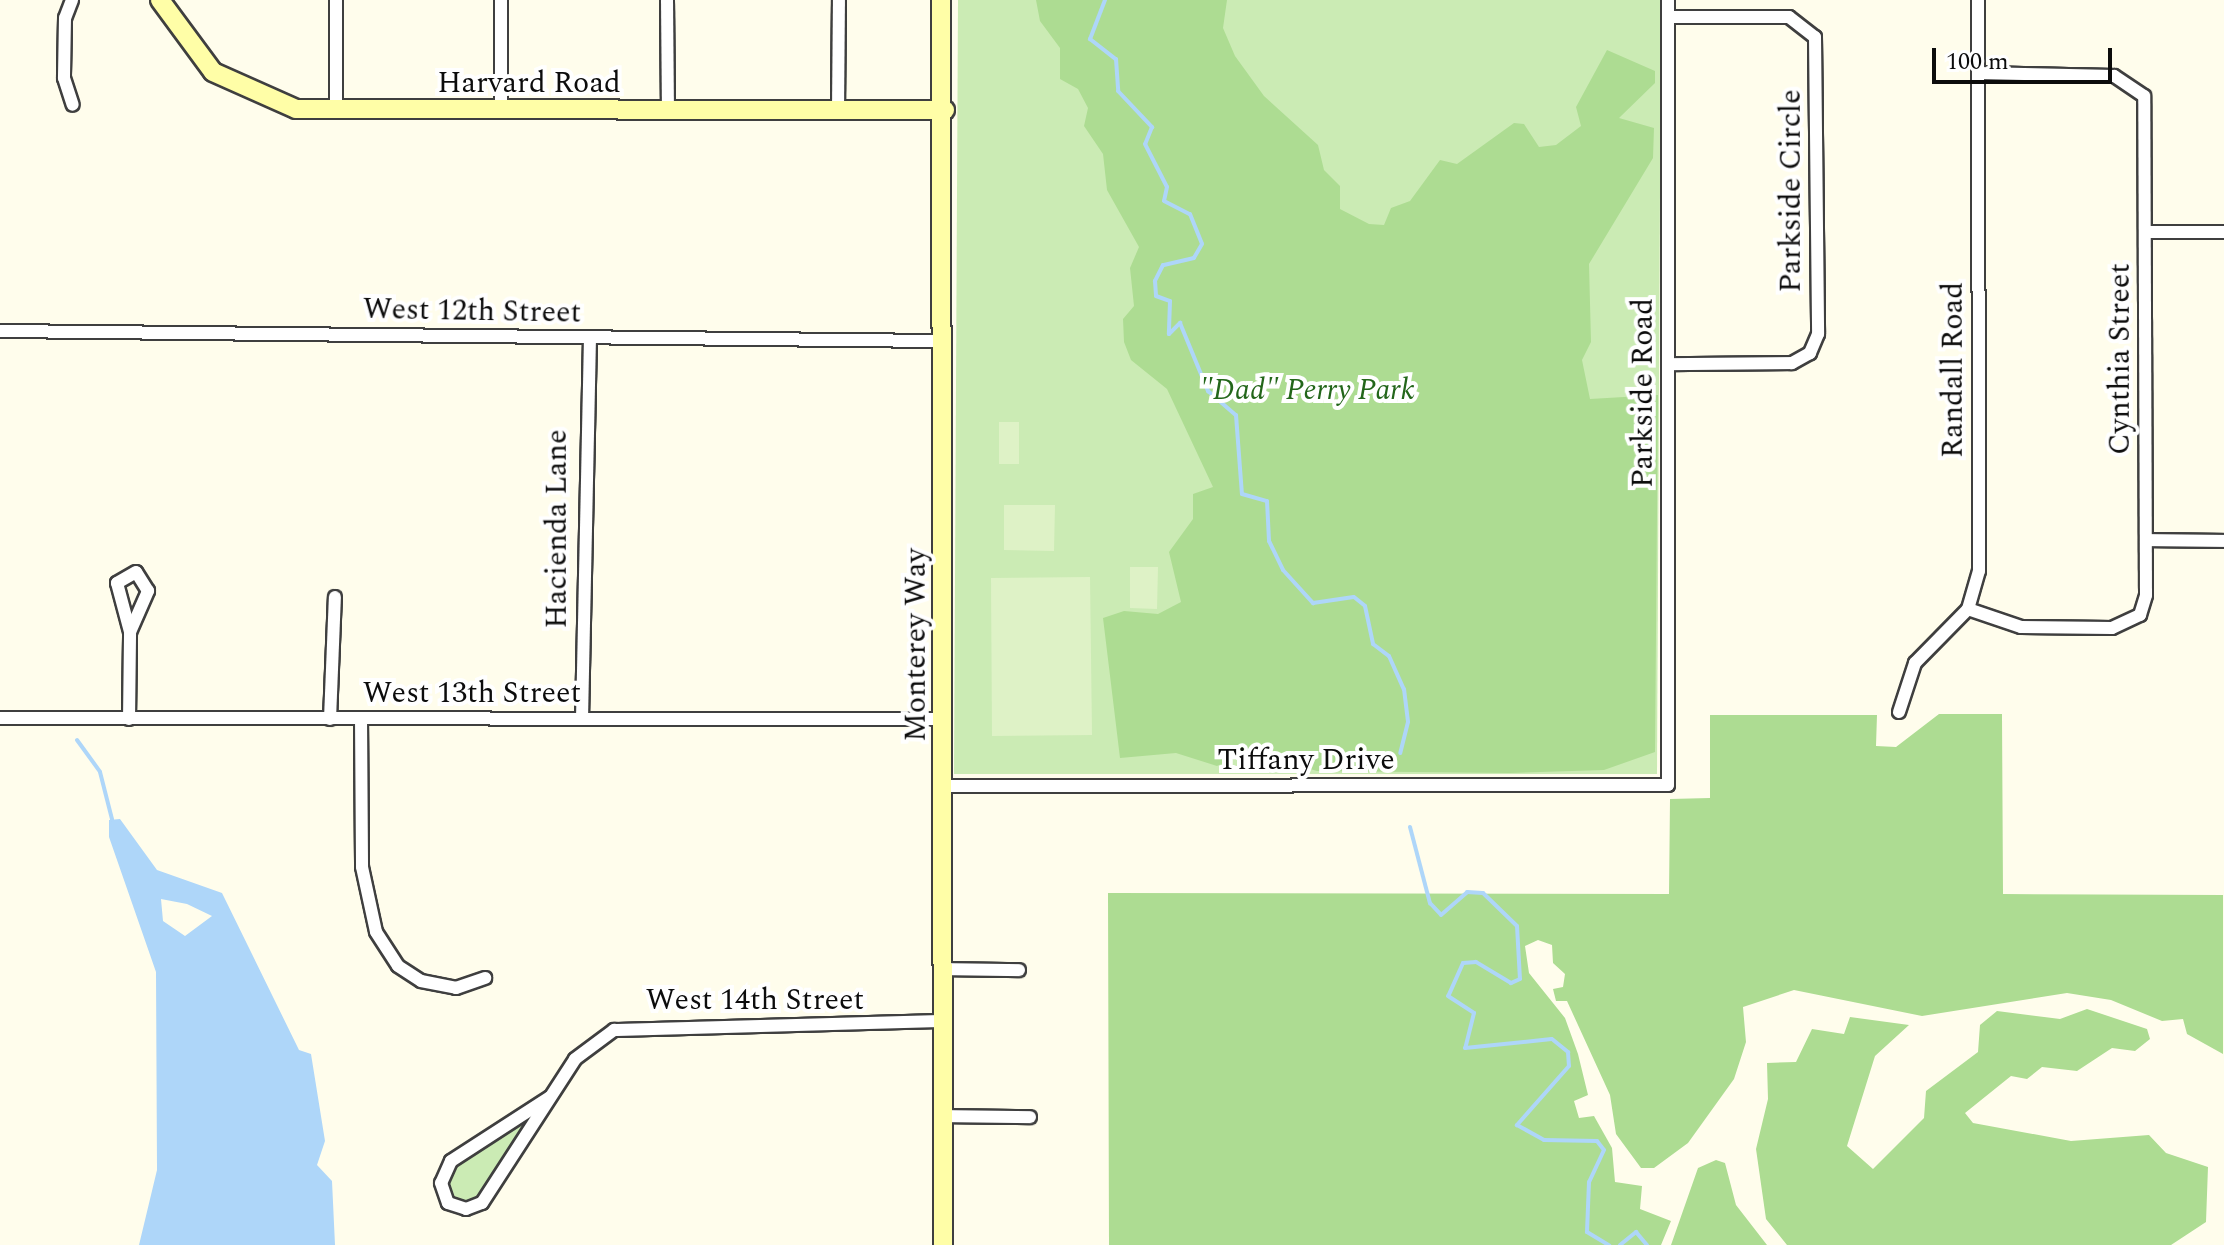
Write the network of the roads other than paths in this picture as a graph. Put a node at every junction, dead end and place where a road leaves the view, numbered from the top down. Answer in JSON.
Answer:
{"nodes":[{"id":1,"x":72,"y":0,"type":"edge"},
{"id":2,"x":160,"y":0,"type":"edge"},
{"id":3,"x":336,"y":0,"type":"edge"},
{"id":4,"x":501,"y":0,"type":"edge"},
{"id":5,"x":667,"y":0,"type":"edge"},
{"id":6,"x":839,"y":0,"type":"edge"},
{"id":7,"x":941,"y":0,"type":"edge"},
{"id":8,"x":955,"y":0,"type":"edge"},
{"id":9,"x":1668,"y":0,"type":"edge"},
{"id":10,"x":1978,"y":0,"type":"edge"},
{"id":11,"x":1668,"y":17,"type":"junction"},
{"id":12,"x":945,"y":44,"type":"junction"},
{"id":13,"x":1979,"y":73,"type":"junction"},
{"id":14,"x":73,"y":105,"type":"dead end"},
{"id":15,"x":336,"y":110,"type":"junction"},
{"id":16,"x":668,"y":110,"type":"junction"},
{"id":17,"x":838,"y":110,"type":"junction"},
{"id":18,"x":945,"y":110,"type":"junction"},
{"id":19,"x":501,"y":111,"type":"junction"},
{"id":20,"x":2146,"y":232,"type":"junction"},
{"id":21,"x":2224,"y":232,"type":"edge"},
{"id":22,"x":0,"y":331,"type":"edge"},
{"id":23,"x":590,"y":339,"type":"junction"},
{"id":24,"x":944,"y":341,"type":"junction"},
{"id":25,"x":1669,"y":364,"type":"junction"},
{"id":26,"x":2146,"y":540,"type":"junction"},
{"id":27,"x":2224,"y":541,"type":"edge"},
{"id":28,"x":335,"y":597,"type":"dead end"},
{"id":29,"x":1968,"y":609,"type":"junction"},
{"id":30,"x":130,"y":632,"type":"dead end"},
{"id":31,"x":1899,"y":712,"type":"dead end"},
{"id":32,"x":0,"y":718,"type":"edge"},
{"id":33,"x":361,"y":718,"type":"junction"},
{"id":34,"x":129,"y":719,"type":"junction"},
{"id":35,"x":330,"y":719,"type":"junction"},
{"id":36,"x":582,"y":719,"type":"junction"},
{"id":37,"x":943,"y":719,"type":"junction"},
{"id":38,"x":1668,"y":785,"type":"joint"},
{"id":39,"x":943,"y":786,"type":"junction"},
{"id":40,"x":943,"y":969,"type":"junction"},
{"id":41,"x":1019,"y":970,"type":"dead end"},
{"id":42,"x":485,"y":978,"type":"dead end"},
{"id":43,"x":943,"y":1021,"type":"junction"},
{"id":44,"x":550,"y":1097,"type":"junction"},
{"id":45,"x":943,"y":1116,"type":"junction"},
{"id":46,"x":1030,"y":1117,"type":"dead end"},
{"id":47,"x":943,"y":1245,"type":"edge"}],
"edges":[{"from":1,"to":14,"type":"street"},
{"from":2,"to":15,"type":"street","name":"Harvard Road"},
{"from":3,"to":15,"type":"street"},
{"from":4,"to":19,"type":"street"},
{"from":5,"to":16,"type":"street"},
{"from":6,"to":17,"type":"street"},
{"from":7,"to":12,"type":"street","name":"Monterey Way"},
{"from":8,"to":12,"type":"street","name":"Monterey Way"},
{"from":9,"to":11,"type":"street","name":"Parkside Road"},
{"from":10,"to":13,"type":"street","name":"Randall Road"},
{"from":11,"to":25,"type":"street","name":"Parkside Road"},
{"from":11,"to":25,"type":"street","name":"Parkside Circle"},
{"from":12,"to":18,"type":"street","name":"Monterey Way"},
{"from":13,"to":20,"type":"street","name":"Cynthia Street"},
{"from":13,"to":29,"type":"street","name":"Randall Road"},
{"from":15,"to":19,"type":"street","name":"Harvard Road"},
{"from":16,"to":17,"type":"street","name":"Harvard Road"},
{"from":16,"to":19,"type":"street","name":"Harvard Road"},
{"from":17,"to":18,"type":"street","name":"Harvard Road"},
{"from":18,"to":24,"type":"street","name":"Monterey Way"},
{"from":20,"to":21,"type":"street"},
{"from":20,"to":26,"type":"street","name":"Cynthia Street"},
{"from":22,"to":23,"type":"street","name":"West 12th Street"},
{"from":23,"to":24,"type":"street","name":"West 12th Street"},
{"from":23,"to":36,"type":"street","name":"Hacienda Lane"},
{"from":24,"to":37,"type":"street","name":"Monterey Way"},
{"from":25,"to":38,"type":"street","name":"Parkside Road"},
{"from":26,"to":27,"type":"street"},
{"from":26,"to":29,"type":"street","name":"Cynthia Street"},
{"from":28,"to":35,"type":"street"},
{"from":29,"to":31,"type":"street"},
{"from":30,"to":34,"type":"street"},
{"from":32,"to":34,"type":"street","name":"West 13th Street"},
{"from":33,"to":35,"type":"street","name":"West 13th Street"},
{"from":33,"to":36,"type":"street","name":"West 13th Street"},
{"from":33,"to":42,"type":"street"},
{"from":34,"to":35,"type":"street","name":"West 13th Street"},
{"from":36,"to":37,"type":"street","name":"West 13th Street"},
{"from":37,"to":39,"type":"street","name":"Monterey Way"},
{"from":38,"to":39,"type":"street","name":"Tiffany Drive"},
{"from":39,"to":40,"type":"street","name":"Monterey Way"},
{"from":40,"to":41,"type":"street"},
{"from":40,"to":43,"type":"street","name":"Monterey Way"},
{"from":43,"to":44,"type":"street","name":"West 14th Street"},
{"from":43,"to":45,"type":"street","name":"Monterey Way"},
{"from":44,"to":44,"type":"street","name":"West 14th Street"},
{"from":45,"to":46,"type":"street"},
{"from":45,"to":47,"type":"street","name":"Monterey Way"}]}
